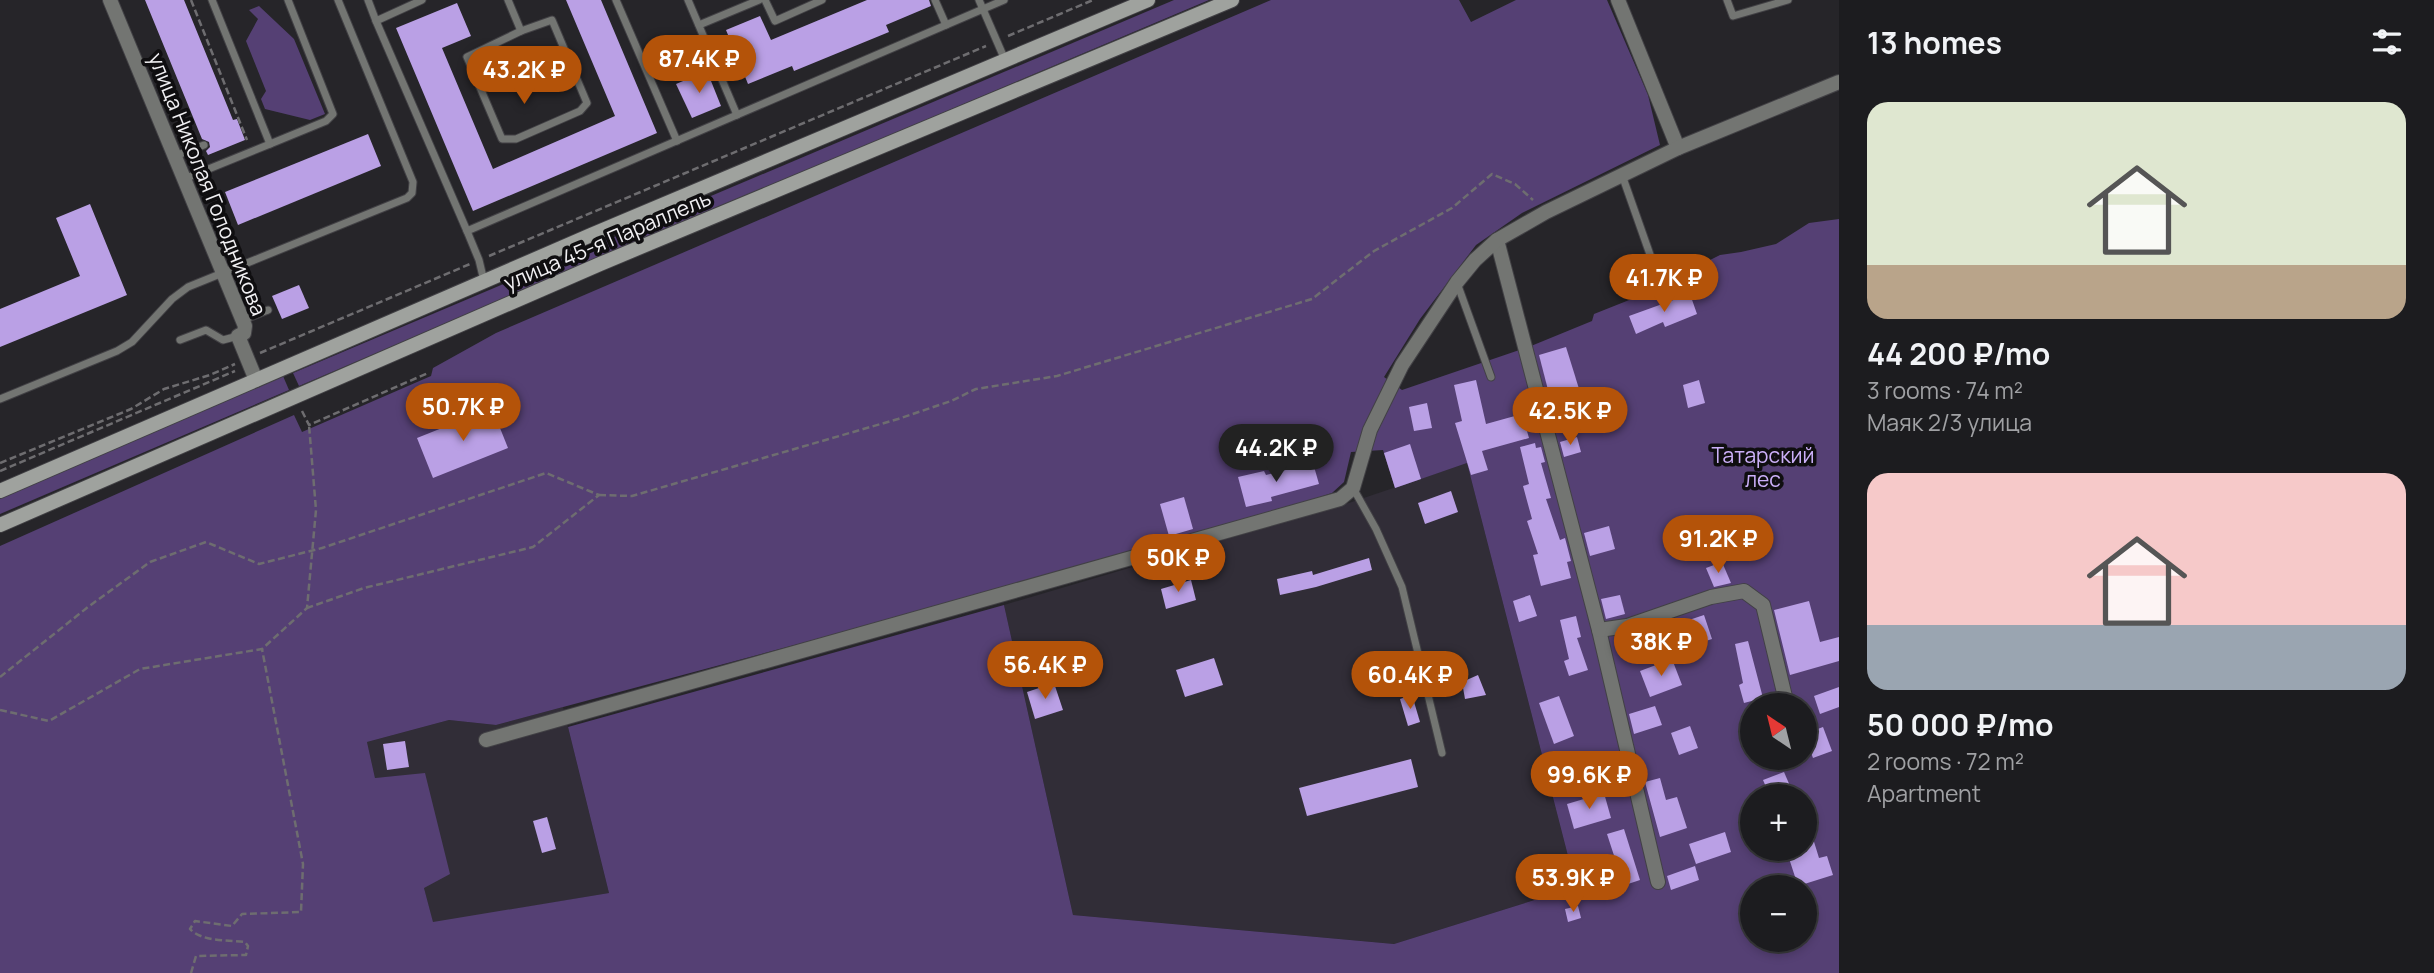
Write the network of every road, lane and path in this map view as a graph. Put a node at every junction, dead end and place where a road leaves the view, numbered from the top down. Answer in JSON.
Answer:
{"nodes":[{"id":1,"x":110,"y":0,"type":"edge"},
{"id":2,"x":191,"y":0,"type":"edge"},
{"id":3,"x":212,"y":0,"type":"edge"},
{"id":4,"x":288,"y":0,"type":"edge"},
{"id":5,"x":338,"y":0,"type":"edge"},
{"id":6,"x":368,"y":0,"type":"edge"},
{"id":7,"x":422,"y":0,"type":"edge"},
{"id":8,"x":508,"y":0,"type":"edge"},
{"id":9,"x":616,"y":0,"type":"edge"},
{"id":10,"x":688,"y":0,"type":"edge"},
{"id":11,"x":759,"y":0,"type":"edge"},
{"id":12,"x":765,"y":0,"type":"edge"},
{"id":13,"x":822,"y":0,"type":"edge"},
{"id":14,"x":935,"y":0,"type":"edge"},
{"id":15,"x":979,"y":0,"type":"edge"},
{"id":16,"x":1004,"y":0,"type":"edge"},
{"id":17,"x":1093,"y":0,"type":"edge"},
{"id":18,"x":1148,"y":0,"type":"edge"},
{"id":19,"x":1232,"y":0,"type":"edge"},
{"id":20,"x":1618,"y":0,"type":"edge"},
{"id":21,"x":1727,"y":0,"type":"edge"},
{"id":22,"x":1788,"y":0,"type":"edge"},
{"id":23,"x":983,"y":9,"type":"junction"},
{"id":24,"x":376,"y":21,"type":"junction"},
{"id":25,"x":699,"y":25,"type":"junction"},
{"id":26,"x":946,"y":25,"type":"junction"},
{"id":27,"x":521,"y":31,"type":"junction"},
{"id":28,"x":996,"y":41,"type":"junction"},
{"id":29,"x":1005,"y":60,"type":"junction"},
{"id":30,"x":1839,"y":82,"type":"edge"},
{"id":31,"x":737,"y":115,"type":"junction"},
{"id":32,"x":677,"y":141,"type":"junction"},
{"id":33,"x":270,"y":144,"type":"junction"},
{"id":34,"x":204,"y":145,"type":"dead end"},
{"id":35,"x":1678,"y":148,"type":"junction"},
{"id":36,"x":252,"y":151,"type":"junction"},
{"id":37,"x":175,"y":156,"type":"junction"},
{"id":38,"x":1622,"y":175,"type":"junction"},
{"id":39,"x":184,"y":179,"type":"junction"},
{"id":40,"x":1546,"y":212,"type":"junction"},
{"id":41,"x":467,"y":231,"type":"junction"},
{"id":42,"x":1497,"y":240,"type":"junction"},
{"id":43,"x":479,"y":260,"type":"junction"},
{"id":44,"x":223,"y":273,"type":"junction"},
{"id":45,"x":1659,"y":280,"type":"dead end"},
{"id":46,"x":484,"y":281,"type":"junction"},
{"id":47,"x":1457,"y":282,"type":"junction"},
{"id":48,"x":268,"y":310,"type":"dead end"},
{"id":49,"x":243,"y":320,"type":"junction"},
{"id":50,"x":238,"y":336,"type":"junction"},
{"id":51,"x":180,"y":340,"type":"dead end"},
{"id":52,"x":247,"y":359,"type":"junction"},
{"id":53,"x":1491,"y":377,"type":"dead end"},
{"id":54,"x":256,"y":380,"type":"junction"},
{"id":55,"x":0,"y":399,"type":"edge"},
{"id":56,"x":309,"y":425,"type":"dead end"},
{"id":57,"x":0,"y":463,"type":"edge"},
{"id":58,"x":1353,"y":488,"type":"junction"},
{"id":59,"x":0,"y":491,"type":"edge"},
{"id":60,"x":599,"y":495,"type":"junction"},
{"id":61,"x":0,"y":525,"type":"edge"},
{"id":62,"x":312,"y":551,"type":"junction"},
{"id":63,"x":307,"y":608,"type":"junction"},
{"id":64,"x":1598,"y":629,"type":"junction"},
{"id":65,"x":262,"y":649,"type":"junction"},
{"id":66,"x":0,"y":677,"type":"edge"},
{"id":67,"x":1784,"y":693,"type":"edge"},
{"id":68,"x":0,"y":710,"type":"edge"},
{"id":69,"x":486,"y":740,"type":"dead end"},
{"id":70,"x":1442,"y":753,"type":"dead end"},
{"id":71,"x":1658,"y":883,"type":"dead end"},
{"id":72,"x":191,"y":973,"type":"edge"}],
"edges":[{"from":1,"to":37,"type":"street","name":"улица Николая Голодникова"},
{"from":2,"to":36,"type":"path"},
{"from":3,"to":33,"type":"lane"},
{"from":4,"to":33,"type":"lane"},
{"from":5,"to":44,"type":"lane"},
{"from":6,"to":24,"type":"lane"},
{"from":7,"to":24,"type":"lane"},
{"from":8,"to":27,"type":"lane"},
{"from":9,"to":32,"type":"lane"},
{"from":10,"to":25,"type":"lane"},
{"from":11,"to":25,"type":"lane"},
{"from":12,"to":13,"type":"lane"},
{"from":14,"to":26,"type":"lane"},
{"from":15,"to":23,"type":"lane"},
{"from":16,"to":23,"type":"lane"},
{"from":17,"to":28,"type":"path"},
{"from":18,"to":29,"type":"main road","name":"улица 45-я Параллель"},
{"from":19,"to":61,"type":"main road","name":"улица 45-я Параллель"},
{"from":20,"to":35,"type":"street"},
{"from":21,"to":22,"type":"lane"},
{"from":23,"to":26,"type":"lane"},
{"from":23,"to":28,"type":"lane"},
{"from":24,"to":41,"type":"lane"},
{"from":25,"to":31,"type":"lane"},
{"from":26,"to":31,"type":"lane"},
{"from":27,"to":27,"type":"lane"},
{"from":28,"to":29,"type":"lane"},
{"from":28,"to":43,"type":"path"},
{"from":29,"to":46,"type":"main road","name":"улица 45-я Параллель"},
{"from":30,"to":35,"type":"street"},
{"from":31,"to":32,"type":"lane"},
{"from":32,"to":41,"type":"lane"},
{"from":33,"to":36,"type":"lane"},
{"from":34,"to":37,"type":"lane"},
{"from":35,"to":38,"type":"street"},
{"from":36,"to":39,"type":"lane"},
{"from":37,"to":39,"type":"street","name":"улица Николая Голодникова"},
{"from":38,"to":40,"type":"street"},
{"from":38,"to":45,"type":"lane"},
{"from":39,"to":44,"type":"street","name":"улица Николая Голодникова"},
{"from":40,"to":42,"type":"street"},
{"from":40,"to":60,"type":"path"},
{"from":41,"to":43,"type":"lane"},
{"from":42,"to":47,"type":"street"},
{"from":42,"to":64,"type":"street"},
{"from":43,"to":46,"type":"lane"},
{"from":43,"to":52,"type":"path"},
{"from":44,"to":49,"type":"street","name":"улица Николая Голодникова"},
{"from":44,"to":55,"type":"lane"},
{"from":46,"to":54,"type":"main road","name":"улица 45-я Параллель"},
{"from":47,"to":53,"type":"lane"},
{"from":47,"to":58,"type":"street"},
{"from":48,"to":49,"type":"lane"},
{"from":49,"to":50,"type":"street","name":"улица Николая Голодникова"},
{"from":50,"to":51,"type":"lane"},
{"from":50,"to":52,"type":"street","name":"улица Николая Голодникова"},
{"from":52,"to":54,"type":"street","name":"улица Николая Голодникова"},
{"from":52,"to":57,"type":"path"},
{"from":54,"to":59,"type":"main road","name":"улица 45-я Параллель"},
{"from":56,"to":62,"type":"path"},
{"from":58,"to":69,"type":"street"},
{"from":58,"to":70,"type":"lane"},
{"from":60,"to":62,"type":"path"},
{"from":60,"to":63,"type":"path"},
{"from":62,"to":63,"type":"path"},
{"from":62,"to":66,"type":"path"},
{"from":63,"to":65,"type":"path"},
{"from":64,"to":67,"type":"street"},
{"from":64,"to":71,"type":"street"},
{"from":65,"to":68,"type":"path"},
{"from":65,"to":72,"type":"path"}]}
